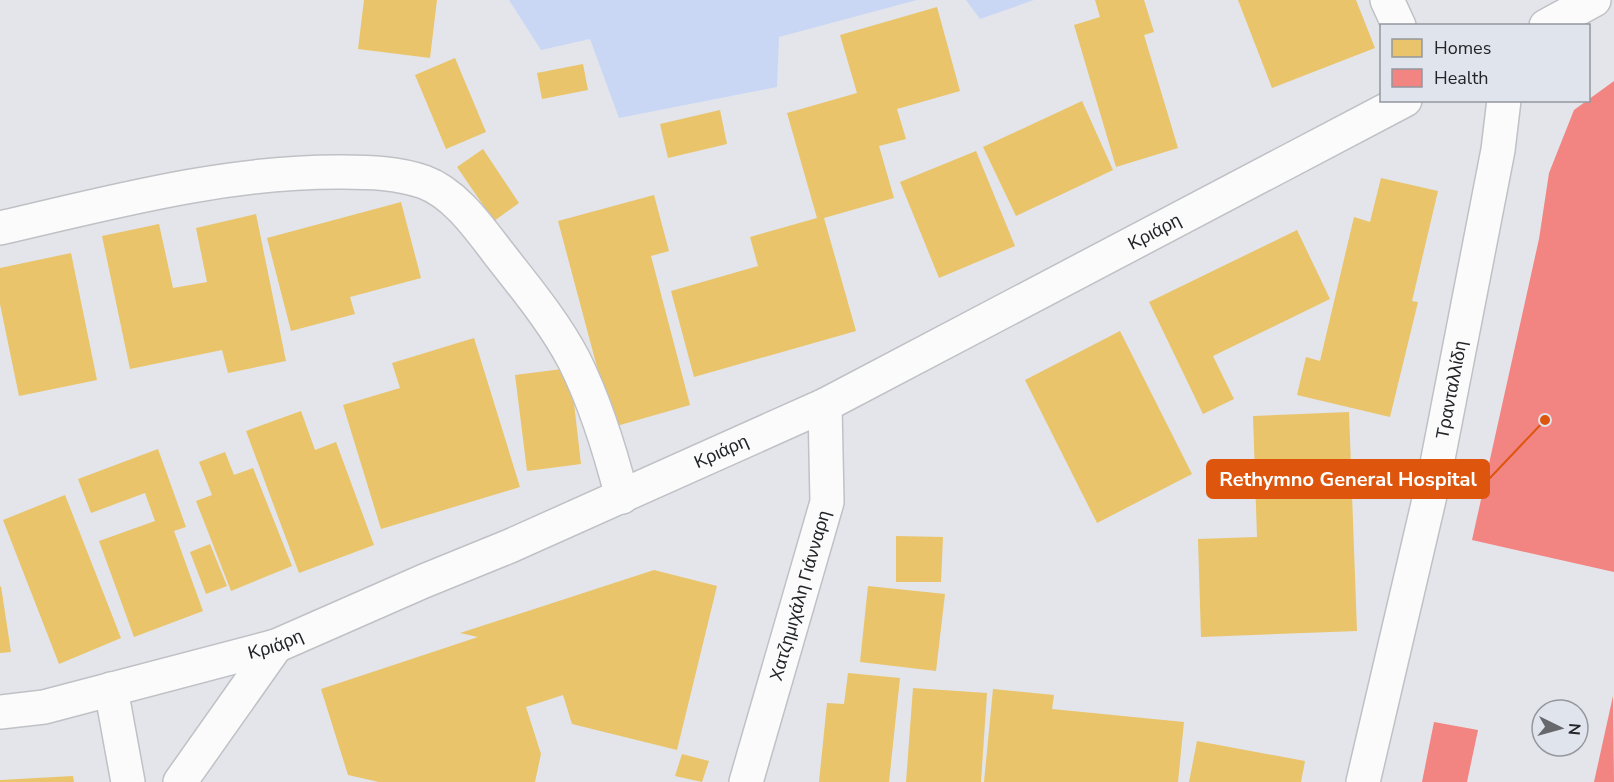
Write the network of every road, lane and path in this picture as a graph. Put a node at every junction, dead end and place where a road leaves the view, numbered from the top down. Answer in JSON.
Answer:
{"nodes":[{"id":1,"x":1387,"y":0,"type":"edge"},
{"id":2,"x":1594,"y":0,"type":"edge"},
{"id":3,"x":1398,"y":24,"type":"edge"},
{"id":4,"x":1550,"y":24,"type":"edge"},
{"id":5,"x":1401,"y":102,"type":"edge"},
{"id":6,"x":1504,"y":102,"type":"edge"},
{"id":7,"x":0,"y":228,"type":"edge"},
{"id":8,"x":825,"y":405,"type":"junction"},
{"id":9,"x":622,"y":497,"type":"junction"},
{"id":10,"x":276,"y":646,"type":"junction"},
{"id":11,"x":111,"y":689,"type":"junction"},
{"id":12,"x":0,"y":712,"type":"edge"},
{"id":13,"x":128,"y":782,"type":"edge"},
{"id":14,"x":180,"y":782,"type":"edge"},
{"id":15,"x":746,"y":782,"type":"edge"},
{"id":16,"x":1363,"y":782,"type":"edge"}],
"edges":[{"from":1,"to":3,"type":"street"},
{"from":2,"to":4,"type":"street"},
{"from":5,"to":8,"type":"street","name":"Κριάρη"},
{"from":6,"to":16,"type":"street","name":"Τρανταλλίδη"},
{"from":7,"to":9,"type":"street"},
{"from":8,"to":9,"type":"street","name":"Κριάρη"},
{"from":8,"to":15,"type":"street","name":"Χατζημιχάλη Γιάνναρη"},
{"from":9,"to":10,"type":"street","name":"Κριάρη"},
{"from":10,"to":11,"type":"street","name":"Κριάρη"},
{"from":10,"to":14,"type":"street"},
{"from":11,"to":12,"type":"street","name":"Κριάρη"},
{"from":11,"to":13,"type":"street"}]}
